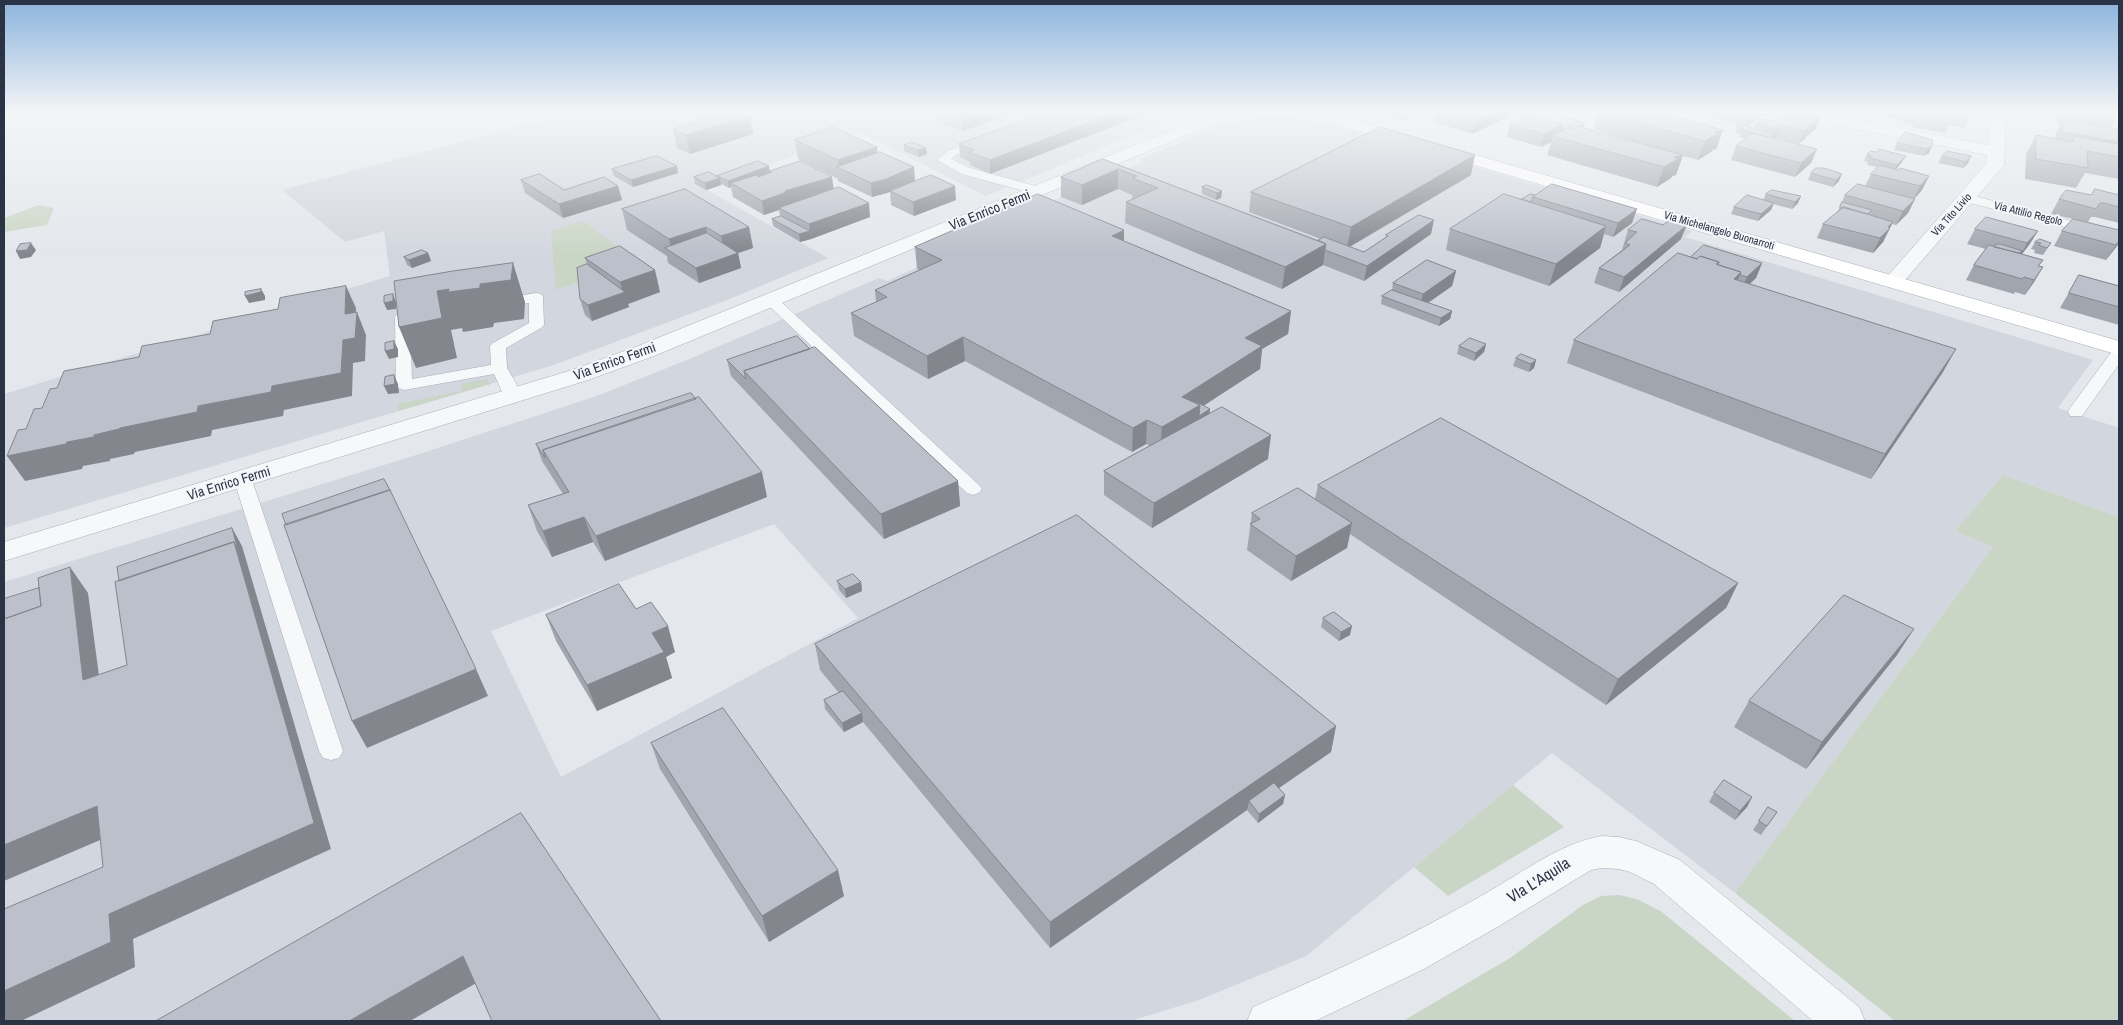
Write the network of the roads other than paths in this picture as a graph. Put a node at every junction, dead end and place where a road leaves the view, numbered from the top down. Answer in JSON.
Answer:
{"nodes":[{"id":1,"x":944,"y":160,"type":"edge"},
{"id":2,"x":1112,"y":160,"type":"edge"},
{"id":3,"x":1474,"y":160,"type":"edge"},
{"id":4,"x":1996,"y":160,"type":"edge"},
{"id":5,"x":1039,"y":191,"type":"junction"},
{"id":6,"x":1966,"y":198,"type":"junction"},
{"id":7,"x":2119,"y":237,"type":"edge"},
{"id":8,"x":1893,"y":282,"type":"junction"},
{"id":9,"x":771,"y":300,"type":"junction"},
{"id":10,"x":488,"y":304,"type":"edge"},
{"id":11,"x":421,"y":314,"type":"edge"},
{"id":12,"x":2119,"y":348,"type":"edge"},
{"id":13,"x":2119,"y":353,"type":"edge"},
{"id":14,"x":498,"y":368,"type":"junction"},
{"id":15,"x":512,"y":397,"type":"junction"},
{"id":16,"x":2076,"y":412,"type":"dead end"},
{"id":17,"x":243,"y":480,"type":"junction"},
{"id":18,"x":973,"y":489,"type":"dead end"},
{"id":19,"x":4,"y":552,"type":"edge"},
{"id":20,"x":331,"y":751,"type":"dead end"},
{"id":21,"x":1843,"y":1020,"type":"edge"},
{"id":22,"x":1268,"y":1021,"type":"edge"}],
"edges":[{"from":1,"to":5,"type":"lane"},
{"from":2,"to":5,"type":"street","name":"Via Enrico Fermi"},
{"from":3,"to":8,"type":"street","name":"Via Michelangelo Buonarroti"},
{"from":4,"to":6,"type":"street","name":"Via Tito Livio"},
{"from":5,"to":9,"type":"street","name":"Via Enrico Fermi"},
{"from":6,"to":7,"type":"lane","name":"Via Attilio Regolo"},
{"from":6,"to":8,"type":"street","name":"Via Tito Livio"},
{"from":8,"to":12,"type":"street","name":"Via Michelangelo Buonarroti"},
{"from":9,"to":15,"type":"street","name":"Via Enrico Fermi"},
{"from":9,"to":18,"type":"lane"},
{"from":10,"to":14,"type":"lane"},
{"from":11,"to":14,"type":"lane"},
{"from":13,"to":16,"type":"lane"},
{"from":14,"to":15,"type":"lane"},
{"from":15,"to":17,"type":"street","name":"Via Enrico Fermi"},
{"from":17,"to":19,"type":"street","name":"Via Enrico Fermi"},
{"from":17,"to":20,"type":"lane"},
{"from":21,"to":22,"type":"street","name":"VIa L'Aquila"}]}
